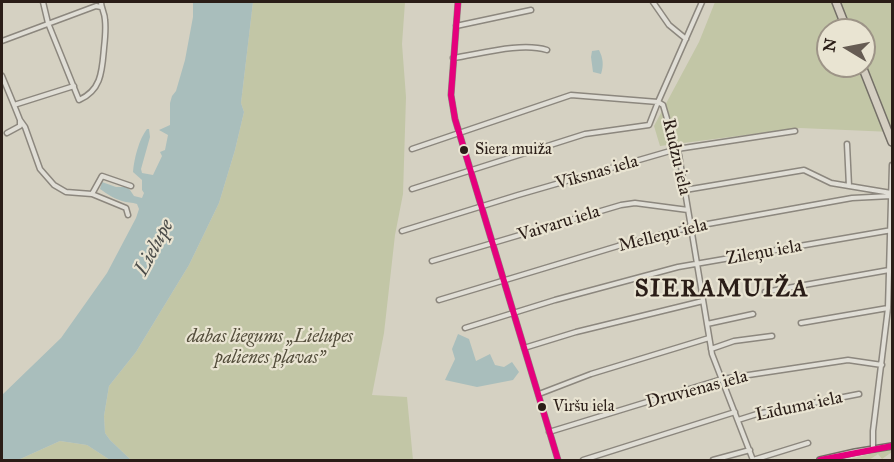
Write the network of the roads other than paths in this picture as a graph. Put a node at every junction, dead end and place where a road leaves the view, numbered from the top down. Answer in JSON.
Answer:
{"nodes":[{"id":1,"x":43,"y":2,"type":"edge"},
{"id":2,"x":458,"y":2,"type":"edge"},
{"id":3,"x":653,"y":2,"type":"edge"},
{"id":4,"x":702,"y":2,"type":"edge"},
{"id":5,"x":836,"y":2,"type":"edge"},
{"id":6,"x":101,"y":4,"type":"edge"},
{"id":7,"x":658,"y":4,"type":"edge"},
{"id":8,"x":531,"y":10,"type":"dead end"},
{"id":9,"x":842,"y":18,"type":"edge"},
{"id":10,"x":48,"y":23,"type":"junction"},
{"id":11,"x":456,"y":26,"type":"junction"},
{"id":12,"x":686,"y":39,"type":"junction"},
{"id":13,"x":2,"y":41,"type":"edge"},
{"id":14,"x":547,"y":50,"type":"dead end"},
{"id":15,"x":453,"y":58,"type":"junction"},
{"id":16,"x":2,"y":76,"type":"edge"},
{"id":17,"x":867,"y":78,"type":"edge"},
{"id":18,"x":74,"y":86,"type":"junction"},
{"id":19,"x":658,"y":102,"type":"junction"},
{"id":20,"x":14,"y":105,"type":"junction"},
{"id":21,"x":20,"y":120,"type":"junction"},
{"id":22,"x":795,"y":131,"type":"dead end"},
{"id":23,"x":7,"y":133,"type":"dead end"},
{"id":24,"x":459,"y":133,"type":"junction"},
{"id":25,"x":892,"y":142,"type":"edge"},
{"id":26,"x":847,"y":144,"type":"dead end"},
{"id":27,"x":412,"y":149,"type":"dead end"},
{"id":28,"x":677,"y":149,"type":"junction"},
{"id":29,"x":892,"y":165,"type":"edge"},
{"id":30,"x":471,"y":171,"type":"junction"},
{"id":31,"x":131,"y":186,"type":"dead end"},
{"id":32,"x":849,"y":186,"type":"junction"},
{"id":33,"x":412,"y":189,"type":"dead end"},
{"id":34,"x":685,"y":190,"type":"junction"},
{"id":35,"x":92,"y":194,"type":"junction"},
{"id":36,"x":891,"y":195,"type":"edge"},
{"id":37,"x":482,"y":207,"type":"junction"},
{"id":38,"x":688,"y":210,"type":"junction"},
{"id":39,"x":128,"y":215,"type":"dead end"},
{"id":40,"x":691,"y":227,"type":"junction"},
{"id":41,"x":892,"y":230,"type":"edge"},
{"id":42,"x":402,"y":231,"type":"dead end"},
{"id":43,"x":493,"y":244,"type":"junction"},
{"id":44,"x":432,"y":261,"type":"dead end"},
{"id":45,"x":697,"y":265,"type":"junction"},
{"id":46,"x":889,"y":270,"type":"junction"},
{"id":47,"x":504,"y":279,"type":"junction"},
{"id":48,"x":765,"y":292,"type":"dead end"},
{"id":49,"x":439,"y":300,"type":"dead end"},
{"id":50,"x":703,"y":301,"type":"junction"},
{"id":51,"x":888,"y":308,"type":"junction"},
{"id":52,"x":514,"y":313,"type":"junction"},
{"id":53,"x":753,"y":314,"type":"dead end"},
{"id":54,"x":801,"y":323,"type":"dead end"},
{"id":55,"x":707,"y":324,"type":"junction"},
{"id":56,"x":465,"y":328,"type":"dead end"},
{"id":57,"x":772,"y":336,"type":"dead end"},
{"id":58,"x":709,"y":338,"type":"junction"},
{"id":59,"x":524,"y":348,"type":"junction"},
{"id":60,"x":711,"y":349,"type":"junction"},
{"id":61,"x":882,"y":365,"type":"junction"},
{"id":62,"x":722,"y":379,"type":"junction"},
{"id":63,"x":860,"y":394,"type":"dead end"},
{"id":64,"x":539,"y":395,"type":"junction"},
{"id":65,"x":735,"y":412,"type":"junction"},
{"id":66,"x":738,"y":420,"type":"junction"},
{"id":67,"x":549,"y":432,"type":"junction"},
{"id":68,"x":808,"y":443,"type":"dead end"},
{"id":69,"x":892,"y":447,"type":"edge"},
{"id":70,"x":873,"y":449,"type":"junction"},
{"id":71,"x":750,"y":450,"type":"junction"},
{"id":72,"x":558,"y":460,"type":"edge"},
{"id":73,"x":583,"y":460,"type":"edge"},
{"id":74,"x":713,"y":460,"type":"edge"},
{"id":75,"x":753,"y":460,"type":"edge"},
{"id":76,"x":820,"y":460,"type":"edge"}],
"edges":[{"from":1,"to":10,"type":"street"},
{"from":2,"to":11,"type":"street"},
{"from":3,"to":7,"type":"street"},
{"from":4,"to":12,"type":"street","name":"Rudzu iela"},
{"from":5,"to":9,"type":"highway"},
{"from":6,"to":10,"type":"street"},
{"from":6,"to":18,"type":"street"},
{"from":7,"to":12,"type":"street"},
{"from":8,"to":11,"type":"street"},
{"from":10,"to":13,"type":"street"},
{"from":10,"to":18,"type":"street"},
{"from":11,"to":15,"type":"street"},
{"from":12,"to":19,"type":"street","name":"Rudzu iela"},
{"from":14,"to":15,"type":"street"},
{"from":15,"to":24,"type":"street"},
{"from":16,"to":20,"type":"street"},
{"from":17,"to":25,"type":"highway"},
{"from":18,"to":20,"type":"street"},
{"from":19,"to":24,"type":"street"},
{"from":19,"to":28,"type":"street","name":"Rudzu iela"},
{"from":19,"to":30,"type":"street"},
{"from":20,"to":21,"type":"street"},
{"from":21,"to":23,"type":"street"},
{"from":21,"to":35,"type":"street"},
{"from":22,"to":28,"type":"street","name":"Vīksnas iela"},
{"from":24,"to":27,"type":"street"},
{"from":24,"to":30,"type":"street"},
{"from":26,"to":32,"type":"street"},
{"from":28,"to":34,"type":"street","name":"Rudzu iela"},
{"from":28,"to":37,"type":"street","name":"Vīksnas iela"},
{"from":29,"to":36,"type":"street"},
{"from":30,"to":33,"type":"street"},
{"from":30,"to":37,"type":"street"},
{"from":31,"to":35,"type":"street"},
{"from":32,"to":34,"type":"street"},
{"from":32,"to":36,"type":"street"},
{"from":34,"to":38,"type":"street","name":"Rudzu iela"},
{"from":35,"to":39,"type":"street"},
{"from":36,"to":40,"type":"street","name":"Melleņu iela"},
{"from":36,"to":41,"type":"street"},
{"from":37,"to":42,"type":"street","name":"Vīksnas iela"},
{"from":37,"to":43,"type":"street"},
{"from":38,"to":40,"type":"street","name":"Rudzu iela"},
{"from":38,"to":43,"type":"street","name":"Vaivaru iela"},
{"from":40,"to":45,"type":"street","name":"Rudzu iela"},
{"from":40,"to":47,"type":"street","name":"Melleņu iela"},
{"from":41,"to":45,"type":"street","name":"Zileņu iela"},
{"from":41,"to":46,"type":"street"},
{"from":43,"to":44,"type":"street","name":"Vaivaru iela"},
{"from":43,"to":47,"type":"street"},
{"from":45,"to":50,"type":"street","name":"Rudzu iela"},
{"from":45,"to":52,"type":"street","name":"Zileņu iela"},
{"from":46,"to":48,"type":"street"},
{"from":46,"to":51,"type":"street"},
{"from":47,"to":49,"type":"street","name":"Melleņu iela"},
{"from":47,"to":52,"type":"street"},
{"from":50,"to":55,"type":"street","name":"Rudzu iela"},
{"from":50,"to":59,"type":"street"},
{"from":51,"to":54,"type":"street"},
{"from":51,"to":61,"type":"street"},
{"from":52,"to":56,"type":"street","name":"Zileņu iela"},
{"from":52,"to":59,"type":"street"},
{"from":53,"to":55,"type":"street"},
{"from":55,"to":58,"type":"street","name":"Rudzu iela"},
{"from":57,"to":60,"type":"street"},
{"from":58,"to":60,"type":"street","name":"Rudzu iela"},
{"from":58,"to":64,"type":"street"},
{"from":59,"to":64,"type":"street"},
{"from":60,"to":62,"type":"street","name":"Rudzu iela"},
{"from":61,"to":62,"type":"street","name":"Druvienas iela"},
{"from":61,"to":70,"type":"street"},
{"from":62,"to":65,"type":"street","name":"Rudzu iela"},
{"from":62,"to":67,"type":"street","name":"Druvienas iela"},
{"from":63,"to":66,"type":"street","name":"Līduma iela"},
{"from":64,"to":67,"type":"street"},
{"from":65,"to":66,"type":"street","name":"Rudzu iela"},
{"from":65,"to":73,"type":"street","name":"Līduma iela"},
{"from":66,"to":71,"type":"street","name":"Rudzu iela"},
{"from":67,"to":72,"type":"street"},
{"from":68,"to":75,"type":"street"},
{"from":69,"to":70,"type":"street"},
{"from":70,"to":76,"type":"street"},
{"from":71,"to":74,"type":"street"},
{"from":71,"to":75,"type":"street","name":"Rudzu iela"}]}
